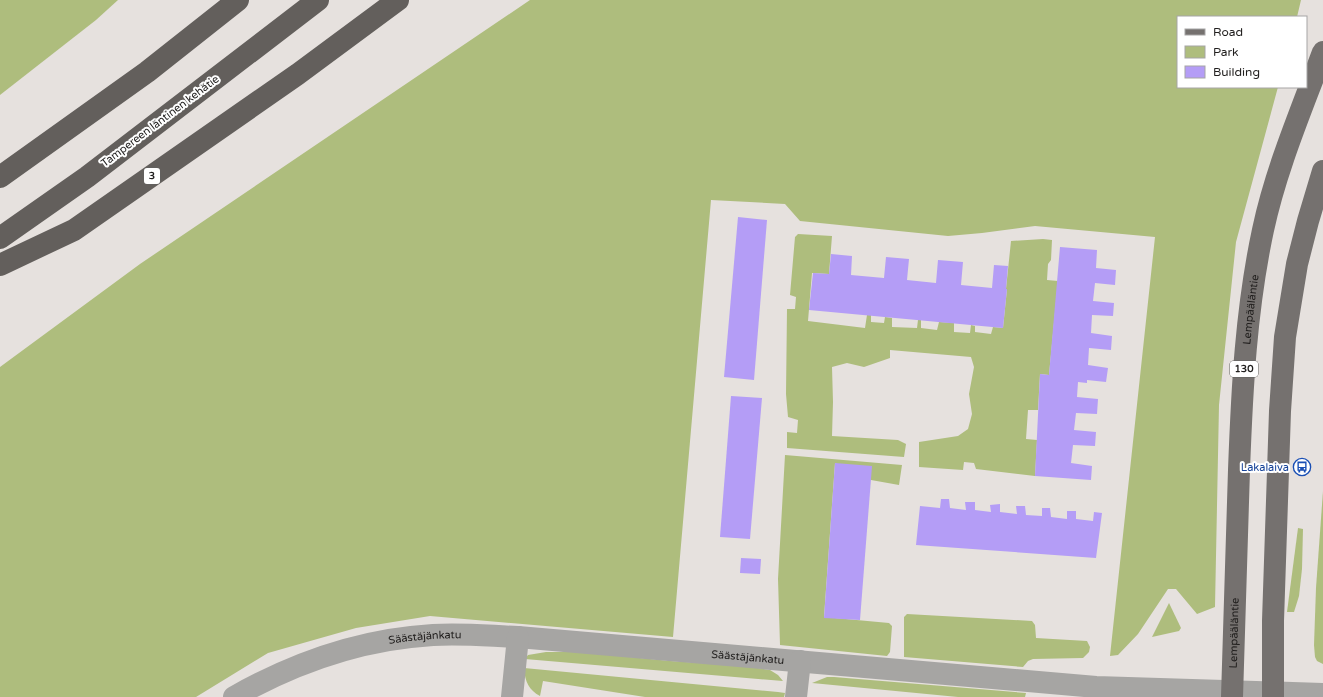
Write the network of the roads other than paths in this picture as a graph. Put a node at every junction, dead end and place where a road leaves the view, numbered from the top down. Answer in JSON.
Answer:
{"nodes":[{"id":1,"x":219,"y":0,"type":"edge"},
{"id":2,"x":238,"y":0,"type":"edge"},
{"id":3,"x":318,"y":0,"type":"edge"},
{"id":4,"x":398,"y":0,"type":"edge"},
{"id":5,"x":1323,"y":52,"type":"edge"},
{"id":6,"x":147,"y":72,"type":"junction"},
{"id":7,"x":1323,"y":171,"type":"edge"},
{"id":8,"x":0,"y":177,"type":"edge"},
{"id":9,"x":0,"y":238,"type":"edge"},
{"id":10,"x":0,"y":265,"type":"edge"},
{"id":11,"x":518,"y":637,"type":"junction"},
{"id":12,"x":800,"y":661,"type":"junction"},
{"id":13,"x":1095,"y":692,"type":"edge"},
{"id":14,"x":1232,"y":694,"type":"edge"},
{"id":15,"x":1323,"y":694,"type":"edge"},
{"id":16,"x":1273,"y":695,"type":"edge"},
{"id":17,"x":234,"y":697,"type":"edge"},
{"id":18,"x":512,"y":697,"type":"edge"},
{"id":19,"x":796,"y":697,"type":"edge"}],
"edges":[{"from":1,"to":6,"type":"highway"},
{"from":2,"to":6,"type":"highway"},
{"from":3,"to":9,"type":"highway","name":"Tampereen läntinen kehätie"},
{"from":4,"to":10,"type":"highway","number":"3"},
{"from":5,"to":14,"type":"main road","name":"Lempääläntie","number":"130"},
{"from":6,"to":8,"type":"highway"},
{"from":7,"to":16,"type":"main road"},
{"from":11,"to":12,"type":"street","name":"Säästäjänkatu"},
{"from":11,"to":17,"type":"street","name":"Säästäjänkatu"},
{"from":11,"to":18,"type":"street"},
{"from":12,"to":13,"type":"street","name":"Säästäjänkatu"},
{"from":12,"to":19,"type":"street"},
{"from":13,"to":14,"type":"street","name":"Säästäjänkatu"},
{"from":14,"to":16,"type":"street","name":"Säästäjänkatu"},
{"from":15,"to":16,"type":"street","name":"Säästäjänkatu"}]}
